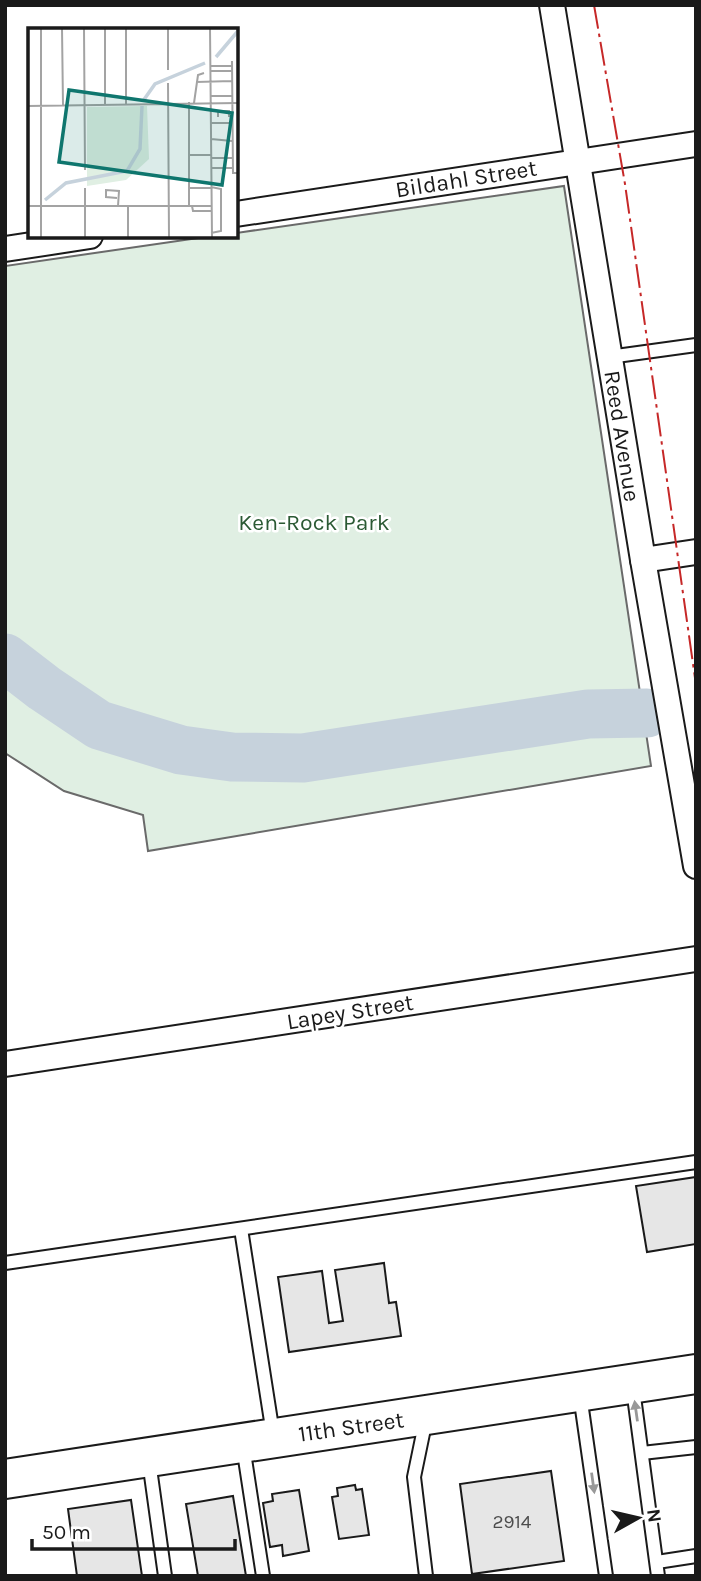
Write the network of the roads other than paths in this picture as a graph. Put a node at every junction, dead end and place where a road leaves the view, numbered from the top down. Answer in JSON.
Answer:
{"nodes":[{"id":1,"x":552,"y":5,"type":"edge"},
{"id":2,"x":696,"y":144,"type":"edge"},
{"id":3,"x":578,"y":162,"type":"junction"},
{"id":4,"x":238,"y":214,"type":"edge"},
{"id":5,"x":77,"y":238,"type":"edge"},
{"id":6,"x":5,"y":249,"type":"edge"},
{"id":7,"x":696,"y":345,"type":"edge"},
{"id":8,"x":609,"y":357,"type":"junction"},
{"id":9,"x":696,"y":552,"type":"edge"},
{"id":10,"x":643,"y":560,"type":"junction"},
{"id":11,"x":696,"y":866,"type":"edge"},
{"id":12,"x":696,"y":959,"type":"edge"},
{"id":13,"x":5,"y":1064,"type":"edge"},
{"id":14,"x":696,"y":1162,"type":"edge"},
{"id":15,"x":241,"y":1228,"type":"junction"},
{"id":16,"x":5,"y":1263,"type":"edge"},
{"id":17,"x":696,"y":1374,"type":"edge"},
{"id":18,"x":632,"y":1383,"type":"junction"},
{"id":19,"x":580,"y":1391,"type":"junction"},
{"id":20,"x":426,"y":1415,"type":"junction"},
{"id":21,"x":258,"y":1440,"type":"junction"},
{"id":22,"x":696,"y":1447,"type":"edge"},
{"id":23,"x":642,"y":1453,"type":"junction"},
{"id":24,"x":149,"y":1457,"type":"junction"},
{"id":25,"x":5,"y":1479,"type":"edge"},
{"id":26,"x":696,"y":1556,"type":"edge"},
{"id":27,"x":657,"y":1562,"type":"junction"},
{"id":28,"x":165,"y":1576,"type":"edge"},
{"id":29,"x":263,"y":1576,"type":"edge"},
{"id":30,"x":426,"y":1576,"type":"edge"},
{"id":31,"x":606,"y":1576,"type":"edge"},
{"id":32,"x":658,"y":1576,"type":"edge"}],
"edges":[{"from":1,"to":3,"type":"street","name":"Reed Avenue"},
{"from":2,"to":3,"type":"street","name":"Bildahl Street"},
{"from":3,"to":4,"type":"street","name":"Bildahl Street"},
{"from":3,"to":8,"type":"street","name":"Reed Avenue"},
{"from":5,"to":6,"type":"street"},
{"from":7,"to":8,"type":"lane"},
{"from":8,"to":10,"type":"street","name":"Reed Avenue"},
{"from":9,"to":10,"type":"street"},
{"from":10,"to":11,"type":"street","name":"Reed Avenue"},
{"from":12,"to":13,"type":"street","name":"Lapey Street"},
{"from":14,"to":15,"type":"lane"},
{"from":15,"to":16,"type":"lane"},
{"from":15,"to":21,"type":"lane"},
{"from":17,"to":18,"type":"main road","name":"11th Street"},
{"from":18,"to":19,"type":"main road","name":"11th Street"},
{"from":23,"to":18,"type":"lane","one_way":true},
{"from":19,"to":20,"type":"main road","name":"11th Street"},
{"from":19,"to":31,"type":"lane","one_way":true},
{"from":20,"to":21,"type":"main road","name":"11th Street"},
{"from":20,"to":30,"type":"lane"},
{"from":21,"to":24,"type":"main road","name":"11th Street"},
{"from":21,"to":29,"type":"lane"},
{"from":22,"to":23,"type":"lane"},
{"from":23,"to":27,"type":"lane"},
{"from":24,"to":25,"type":"main road","name":"11th Street"},
{"from":24,"to":28,"type":"lane"},
{"from":26,"to":27,"type":"lane"},
{"from":27,"to":32,"type":"lane"}]}
